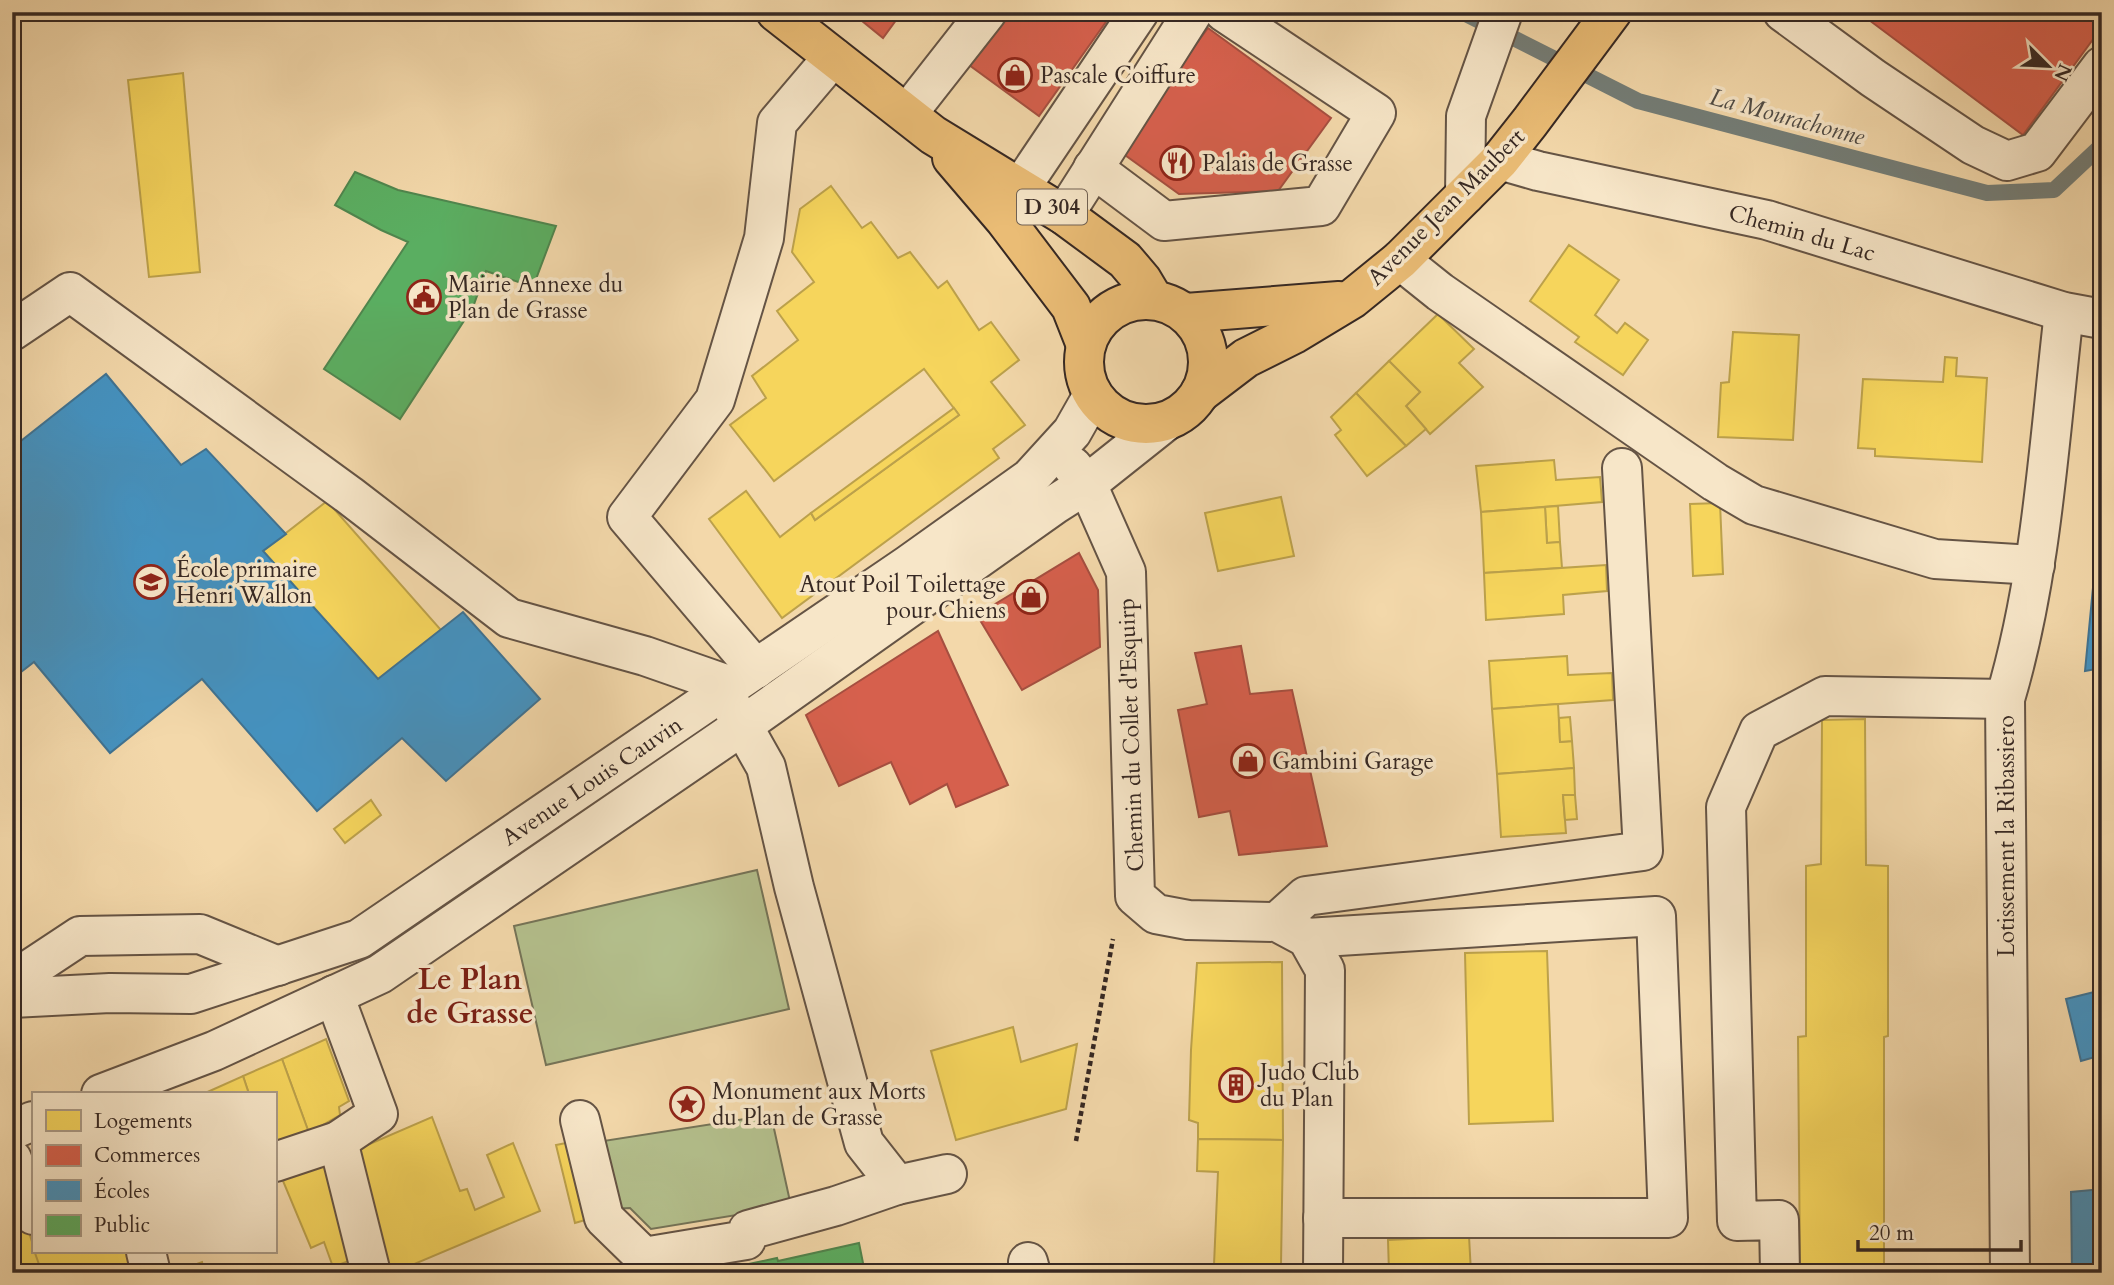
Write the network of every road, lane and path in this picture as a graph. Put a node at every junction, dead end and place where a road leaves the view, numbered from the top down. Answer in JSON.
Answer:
{"nodes":[{"id":1,"x":776,"y":12,"type":"edge"},
{"id":2,"x":987,"y":12,"type":"edge"},
{"id":3,"x":1139,"y":12,"type":"edge"},
{"id":4,"x":1193,"y":12,"type":"edge"},
{"id":5,"x":1224,"y":12,"type":"edge"},
{"id":6,"x":1503,"y":12,"type":"edge"},
{"id":7,"x":1612,"y":12,"type":"edge"},
{"id":8,"x":1783,"y":12,"type":"edge"},
{"id":9,"x":833,"y":57,"type":"junction"},
{"id":10,"x":2102,"y":66,"type":"edge"},
{"id":11,"x":920,"y":125,"type":"junction"},
{"id":12,"x":1500,"y":160,"type":"junction"},
{"id":13,"x":1093,"y":167,"type":"junction"},
{"id":14,"x":1021,"y":187,"type":"junction"},
{"id":15,"x":1465,"y":195,"type":"junction"},
{"id":16,"x":1064,"y":215,"type":"junction"},
{"id":17,"x":1400,"y":260,"type":"junction"},
{"id":18,"x":1352,"y":299,"type":"junction"},
{"id":19,"x":1170,"y":307,"type":"junction"},
{"id":20,"x":2064,"y":312,"type":"junction"},
{"id":21,"x":2102,"y":319,"type":"edge"},
{"id":22,"x":12,"y":331,"type":"edge"},
{"id":23,"x":1086,"y":345,"type":"junction"},
{"id":24,"x":1200,"y":393,"type":"junction"},
{"id":25,"x":1093,"y":395,"type":"junction"},
{"id":26,"x":1166,"y":422,"type":"junction"},
{"id":27,"x":1058,"y":448,"type":"junction"},
{"id":28,"x":1622,"y":468,"type":"dead end"},
{"id":29,"x":1087,"y":484,"type":"junction"},
{"id":30,"x":2035,"y":565,"type":"junction"},
{"id":31,"x":737,"y":682,"type":"junction"},
{"id":32,"x":2005,"y":699,"type":"junction"},
{"id":33,"x":742,"y":726,"type":"junction"},
{"id":34,"x":1143,"y":902,"type":"junction"},
{"id":35,"x":1292,"y":930,"type":"junction"},
{"id":36,"x":278,"y":966,"type":"junction"},
{"id":37,"x":12,"y":981,"type":"edge"},
{"id":38,"x":191,"y":994,"type":"junction"},
{"id":39,"x":334,"y":995,"type":"junction"},
{"id":40,"x":12,"y":998,"type":"edge"},
{"id":41,"x":214,"y":1051,"type":"junction"},
{"id":42,"x":106,"y":1092,"type":"edge"},
{"id":43,"x":580,"y":1120,"type":"dead end"},
{"id":44,"x":32,"y":1121,"type":"edge"},
{"id":45,"x":12,"y":1130,"type":"edge"},
{"id":46,"x":338,"y":1141,"type":"junction"},
{"id":47,"x":1076,"y":1141,"type":"dead end"},
{"id":48,"x":12,"y":1158,"type":"edge"},
{"id":49,"x":276,"y":1162,"type":"edge"},
{"id":50,"x":947,"y":1174,"type":"dead end"},
{"id":51,"x":897,"y":1185,"type":"junction"},
{"id":52,"x":32,"y":1212,"type":"edge"},
{"id":53,"x":1323,"y":1218,"type":"junction"},
{"id":54,"x":146,"y":1254,"type":"edge"},
{"id":55,"x":151,"y":1273,"type":"edge"},
{"id":56,"x":371,"y":1273,"type":"edge"},
{"id":57,"x":1323,"y":1273,"type":"edge"},
{"id":58,"x":1780,"y":1273,"type":"edge"},
{"id":59,"x":2010,"y":1273,"type":"edge"}],
"edges":[{"from":1,"to":9,"type":"main road","number":"D 304"},
{"from":2,"to":11,"type":"street"},
{"from":3,"to":14,"type":"street"},
{"from":4,"to":13,"type":"street"},
{"from":5,"to":13,"type":"street"},
{"from":6,"to":15,"type":"street"},
{"from":7,"to":12,"type":"main road","name":"Avenue Jean Maubert"},
{"from":8,"to":10,"type":"street"},
{"from":9,"to":11,"type":"main road","number":"D 304"},
{"from":9,"to":31,"type":"street"},
{"from":11,"to":14,"type":"main road","number":"D 304"},
{"from":11,"to":23,"type":"main road","number":"D 304"},
{"from":12,"to":15,"type":"main road","name":"Avenue Jean Maubert"},
{"from":12,"to":20,"type":"street","name":"Chemin du Lac"},
{"from":13,"to":16,"type":"street"},
{"from":14,"to":16,"type":"main road","number":"D 304"},
{"from":15,"to":17,"type":"main road","name":"Avenue Jean Maubert"},
{"from":16,"to":19,"type":"main road","number":"D 304"},
{"from":17,"to":18,"type":"main road","name":"Avenue Jean Maubert"},
{"from":17,"to":30,"type":"street"},
{"from":18,"to":19,"type":"main road","name":"Avenue Jean Maubert"},
{"from":18,"to":24,"type":"main road","name":"Avenue Jean Maubert"},
{"from":19,"to":23,"type":"main road"},
{"from":19,"to":24,"type":"main road"},
{"from":20,"to":21,"type":"street","name":"Chemin du Lac"},
{"from":20,"to":30,"type":"street"},
{"from":22,"to":31,"type":"street"},
{"from":23,"to":25,"type":"main road"},
{"from":24,"to":26,"type":"main road"},
{"from":25,"to":26,"type":"main road"},
{"from":25,"to":27,"type":"street","name":"Avenue Louis Cauvin"},
{"from":26,"to":29,"type":"street","name":"Avenue Louis Cauvin"},
{"from":27,"to":29,"type":"street","name":"Chemin du Collet d'Esquirp"},
{"from":27,"to":31,"type":"street","name":"Avenue Louis Cauvin"},
{"from":28,"to":35,"type":"street"},
{"from":29,"to":33,"type":"street","name":"Avenue Louis Cauvin"},
{"from":29,"to":34,"type":"street","name":"Chemin du Collet d'Esquirp"},
{"from":30,"to":32,"type":"street"},
{"from":31,"to":33,"type":"street"},
{"from":31,"to":36,"type":"street","name":"Avenue Louis Cauvin"},
{"from":32,"to":58,"type":"street","name":"Lotissement la Ribassiero"},
{"from":32,"to":59,"type":"street","name":"Lotissement la Ribassiero"},
{"from":33,"to":39,"type":"street","name":"Avenue Louis Cauvin"},
{"from":33,"to":51,"type":"street"},
{"from":34,"to":35,"type":"street","name":"Chemin du Collet d'Esquirp"},
{"from":34,"to":47,"type":"path"},
{"from":35,"to":53,"type":"street"},
{"from":35,"to":53,"type":"street","name":"Chemin du Collet d'Esquirp"},
{"from":36,"to":37,"type":"street"},
{"from":36,"to":38,"type":"street","name":"Avenue Louis Cauvin"},
{"from":38,"to":40,"type":"street","name":"Avenue Louis Cauvin"},
{"from":38,"to":41,"type":"street"},
{"from":39,"to":41,"type":"street","name":"Avenue Louis Cauvin"},
{"from":39,"to":46,"type":"street"},
{"from":41,"to":42,"type":"street","name":"Avenue Louis Cauvin"},
{"from":43,"to":51,"type":"street"},
{"from":44,"to":45,"type":"street"},
{"from":46,"to":49,"type":"street"},
{"from":46,"to":56,"type":"street"},
{"from":48,"to":52,"type":"street"},
{"from":50,"to":51,"type":"street"},
{"from":53,"to":57,"type":"street"},
{"from":54,"to":55,"type":"street"}]}
